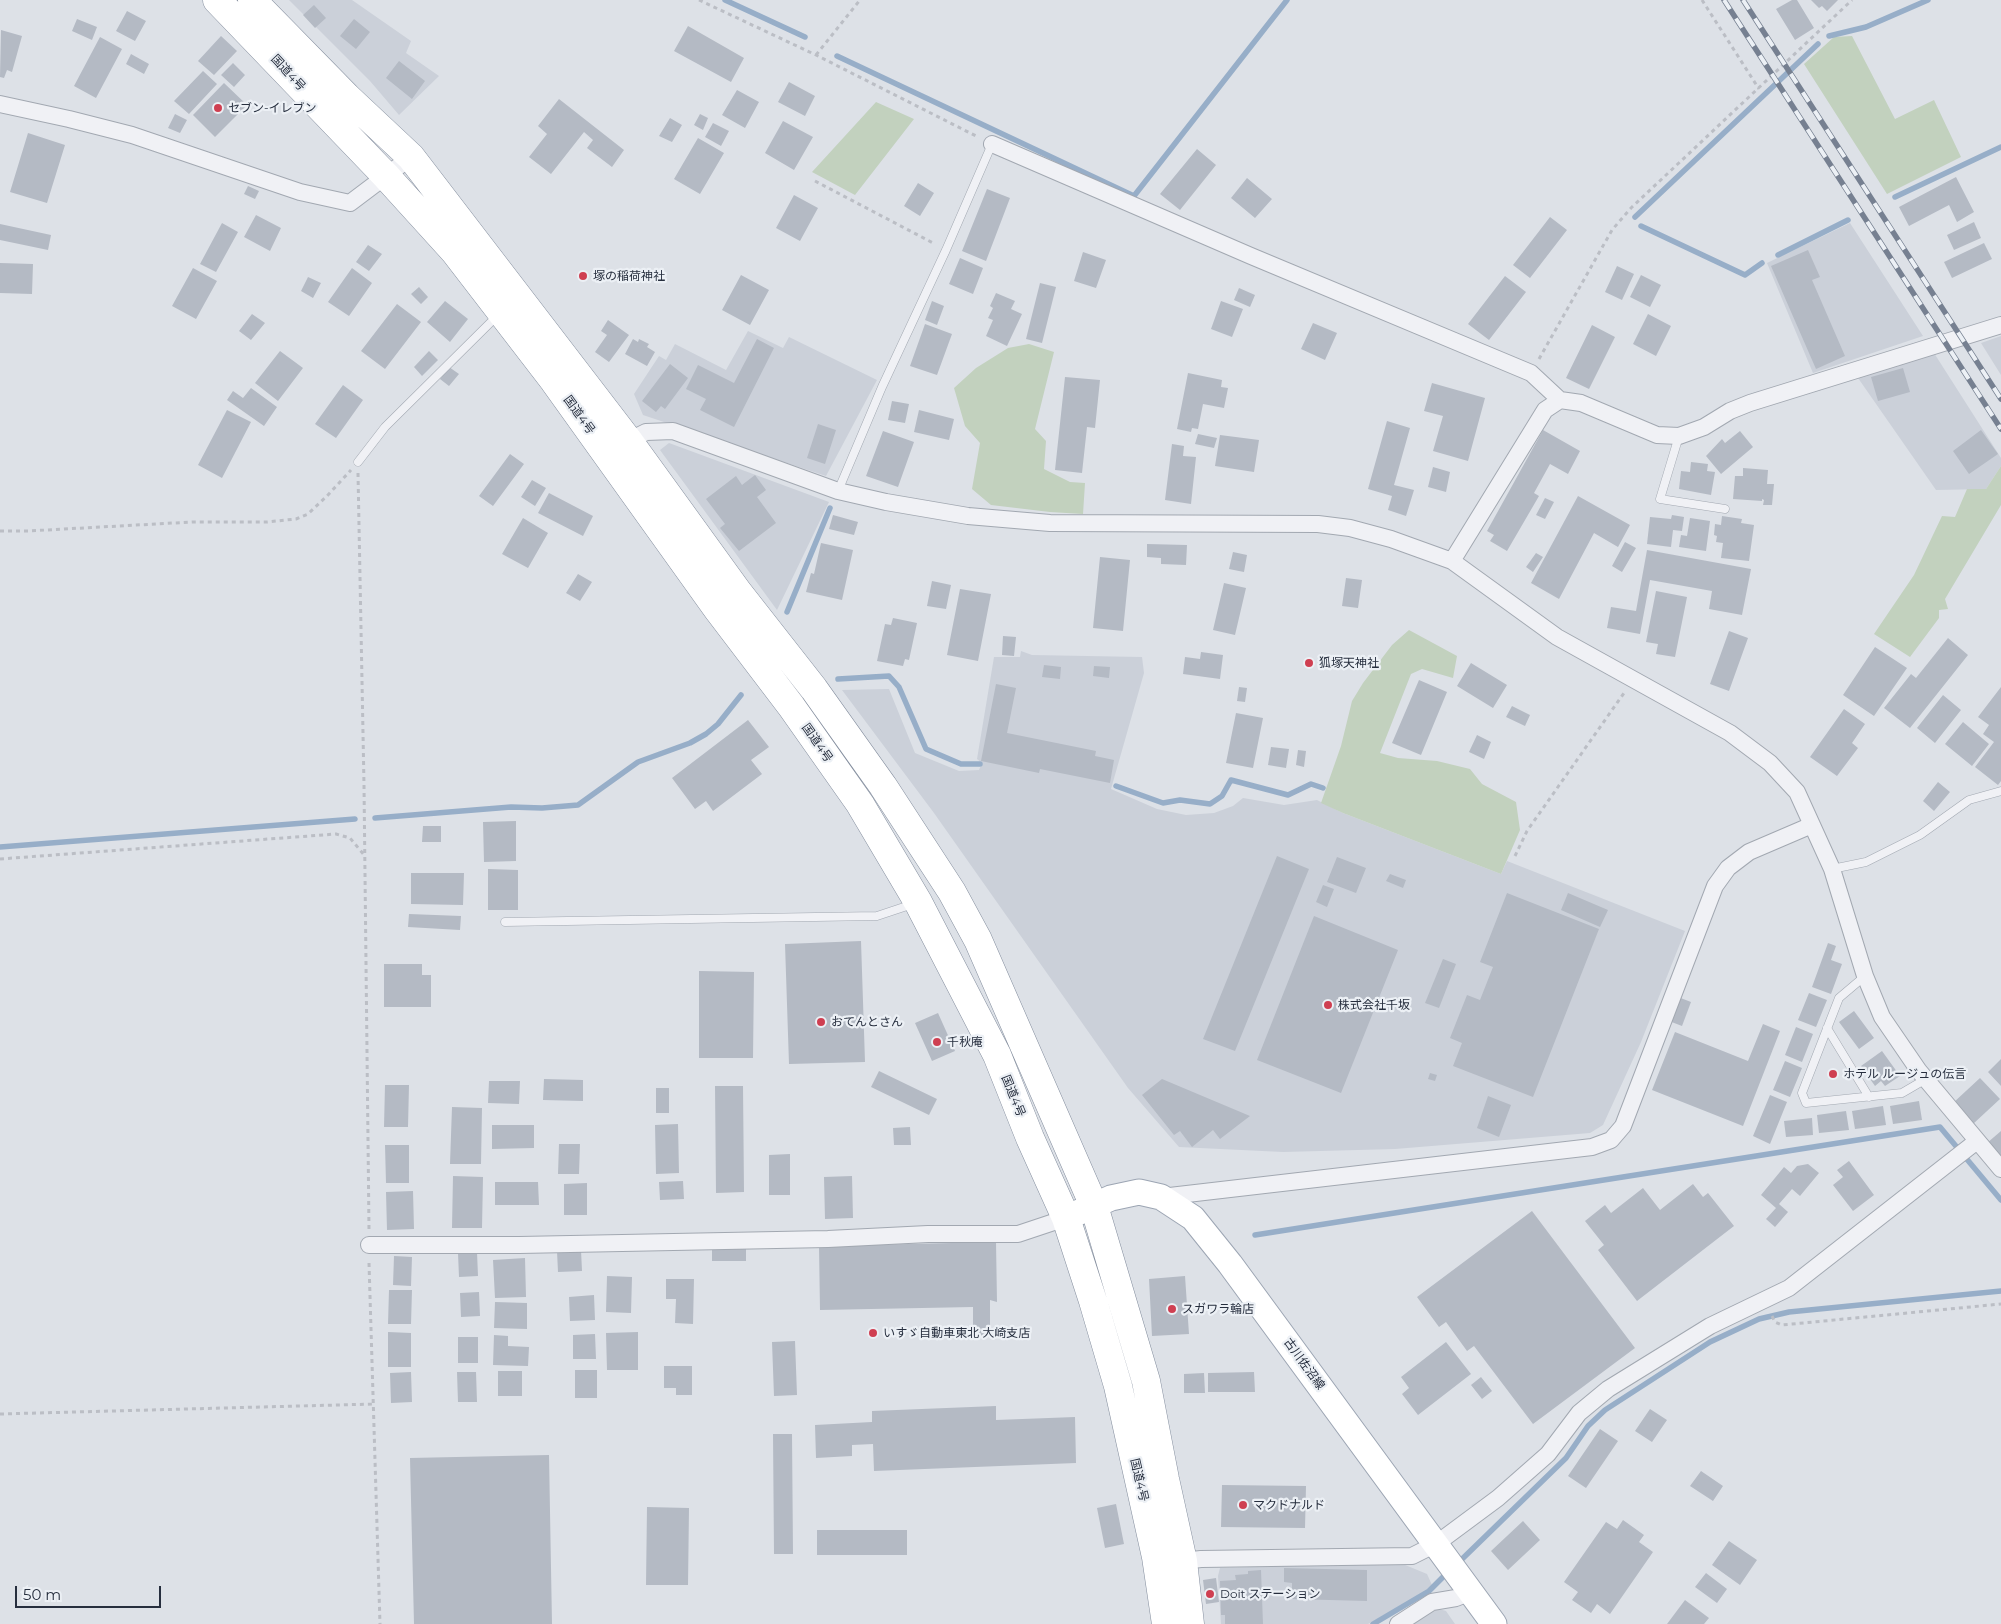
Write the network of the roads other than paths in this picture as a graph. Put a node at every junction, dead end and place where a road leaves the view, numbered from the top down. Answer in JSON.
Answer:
{"nodes":[{"id":1,"x":216,"y":0,"type":"edge"},
{"id":2,"x":252,"y":0,"type":"edge"},
{"id":3,"x":0,"y":104,"type":"edge"},
{"id":4,"x":992,"y":144,"type":"joint"},
{"id":5,"x":411,"y":157,"type":"junction"},
{"id":6,"x":386,"y":176,"type":"junction"},
{"id":7,"x":501,"y":312,"type":"junction"},
{"id":8,"x":2001,"y":325,"type":"edge"},
{"id":9,"x":1560,"y":400,"type":"junction"},
{"id":10,"x":1679,"y":436,"type":"junction"},
{"id":11,"x":617,"y":447,"type":"junction"},
{"id":12,"x":358,"y":462,"type":"road end"},
{"id":13,"x":838,"y":491,"type":"junction"},
{"id":14,"x":1724,"y":509,"type":"dead end"},
{"id":15,"x":1452,"y":561,"type":"junction"},
{"id":16,"x":2001,"y":791,"type":"edge"},
{"id":17,"x":1812,"y":825,"type":"junction"},
{"id":18,"x":1832,"y":869,"type":"junction"},
{"id":19,"x":918,"y":902,"type":"junction"},
{"id":20,"x":505,"y":922,"type":"dead end"},
{"id":21,"x":1865,"y":976,"type":"junction"},
{"id":22,"x":1828,"y":1028,"type":"junction"},
{"id":23,"x":1926,"y":1080,"type":"junction"},
{"id":24,"x":1869,"y":1096,"type":"junction"},
{"id":25,"x":1975,"y":1143,"type":"junction"},
{"id":26,"x":2001,"y":1169,"type":"edge"},
{"id":27,"x":1161,"y":1197,"type":"junction"},
{"id":28,"x":1094,"y":1206,"type":"junction"},
{"id":29,"x":1066,"y":1218,"type":"junction"},
{"id":30,"x":369,"y":1245,"type":"road end"},
{"id":31,"x":1441,"y":1552,"type":"junction"},
{"id":32,"x":1184,"y":1561,"type":"junction"},
{"id":33,"x":1467,"y":1586,"type":"junction"},
{"id":34,"x":1166,"y":1624,"type":"edge"},
{"id":35,"x":1190,"y":1624,"type":"edge"},
{"id":36,"x":1398,"y":1624,"type":"edge"},
{"id":37,"x":1494,"y":1624,"type":"edge"}],
"edges":[{"from":1,"to":6,"type":"highway","name":"国道4号"},
{"from":2,"to":5,"type":"highway","name":"国道4号"},
{"from":3,"to":6,"type":"street"},
{"from":4,"to":9,"type":"street"},
{"from":4,"to":13,"type":"lane"},
{"from":5,"to":6,"type":"street"},
{"from":5,"to":11,"type":"highway","name":"国道4号"},
{"from":6,"to":7,"type":"highway","name":"国道4号"},
{"from":7,"to":11,"type":"highway","name":"国道4号"},
{"from":7,"to":12,"type":"lane"},
{"from":8,"to":10,"type":"street"},
{"from":9,"to":10,"type":"street"},
{"from":9,"to":15,"type":"street"},
{"from":10,"to":14,"type":"lane"},
{"from":11,"to":13,"type":"street"},
{"from":11,"to":19,"type":"highway","name":"国道4号"},
{"from":11,"to":28,"type":"highway","name":"国道4号"},
{"from":13,"to":15,"type":"street"},
{"from":15,"to":17,"type":"street"},
{"from":16,"to":18,"type":"lane"},
{"from":17,"to":18,"type":"street"},
{"from":17,"to":27,"type":"street"},
{"from":18,"to":21,"type":"street"},
{"from":19,"to":20,"type":"lane"},
{"from":19,"to":29,"type":"highway","name":"国道4号"},
{"from":21,"to":22,"type":"lane"},
{"from":21,"to":23,"type":"street"},
{"from":22,"to":24,"type":"lane"},
{"from":22,"to":24,"type":"lane"},
{"from":23,"to":24,"type":"lane"},
{"from":23,"to":25,"type":"street"},
{"from":25,"to":26,"type":"street"},
{"from":25,"to":31,"type":"street"},
{"from":27,"to":28,"type":"main road","name":"古川佐沼線"},
{"from":27,"to":31,"type":"main road","name":"古川佐沼線"},
{"from":28,"to":29,"type":"main road","name":"古川佐沼線"},
{"from":28,"to":32,"type":"highway","name":"国道4号"},
{"from":29,"to":30,"type":"street"},
{"from":29,"to":34,"type":"highway","name":"国道4号"},
{"from":31,"to":32,"type":"street"},
{"from":31,"to":33,"type":"main road","name":"古川佐沼線"},
{"from":32,"to":35,"type":"highway","name":"国道4号"},
{"from":33,"to":36,"type":"street"},
{"from":33,"to":37,"type":"main road","name":"古川佐沼線"}]}
